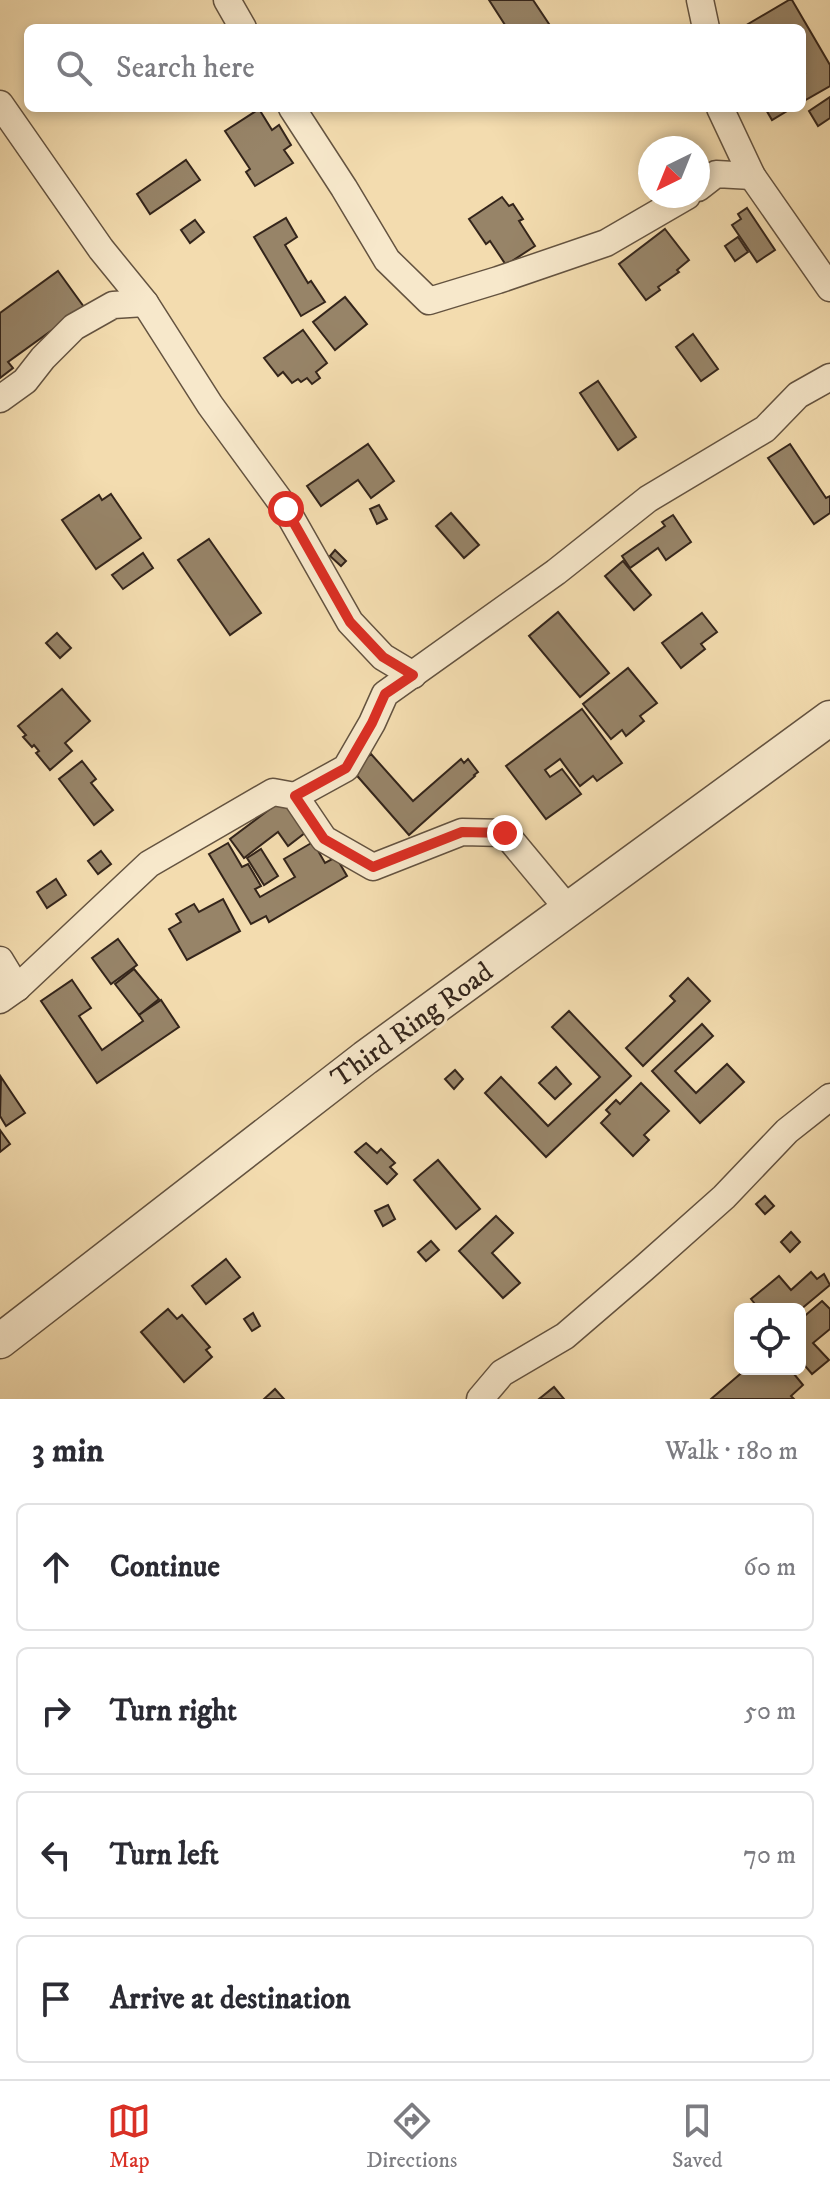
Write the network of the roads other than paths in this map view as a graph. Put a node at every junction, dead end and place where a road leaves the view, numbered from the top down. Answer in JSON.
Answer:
{"nodes":[{"id":1,"x":227,"y":0,"type":"edge"},
{"id":2,"x":700,"y":0,"type":"edge"},
{"id":3,"x":241,"y":24,"type":"edge"},
{"id":4,"x":705,"y":24,"type":"edge"},
{"id":5,"x":0,"y":104,"type":"edge"},
{"id":6,"x":295,"y":112,"type":"edge"},
{"id":7,"x":722,"y":112,"type":"edge"},
{"id":8,"x":752,"y":176,"type":"junction"},
{"id":9,"x":710,"y":179,"type":"edge"},
{"id":10,"x":666,"y":208,"type":"edge"},
{"id":11,"x":830,"y":288,"type":"edge"},
{"id":12,"x":145,"y":303,"type":"junction"},
{"id":13,"x":830,"y":377,"type":"edge"},
{"id":14,"x":0,"y":399,"type":"edge"},
{"id":15,"x":413,"y":675,"type":"junction"},
{"id":16,"x":830,"y":718,"type":"edge"},
{"id":17,"x":295,"y":796,"type":"junction"},
{"id":18,"x":569,"y":910,"type":"junction"},
{"id":19,"x":0,"y":960,"type":"edge"},
{"id":20,"x":9,"y":994,"type":"edge"},
{"id":21,"x":830,"y":1097,"type":"edge"},
{"id":22,"x":4,"y":1332,"type":"edge"},
{"id":23,"x":480,"y":1399,"type":"edge"}],
"edges":[{"from":1,"to":3,"type":"street"},
{"from":2,"to":4,"type":"street"},
{"from":5,"to":12,"type":"street"},
{"from":6,"to":10,"type":"street"},
{"from":7,"to":8,"type":"street"},
{"from":8,"to":9,"type":"street"},
{"from":8,"to":11,"type":"street"},
{"from":12,"to":14,"type":"street"},
{"from":12,"to":15,"type":"street"},
{"from":13,"to":15,"type":"street"},
{"from":15,"to":17,"type":"street"},
{"from":16,"to":18,"type":"street","name":"Third Ring Road"},
{"from":17,"to":18,"type":"street"},
{"from":17,"to":20,"type":"street"},
{"from":18,"to":22,"type":"street","name":"Third Ring Road"},
{"from":19,"to":20,"type":"street"},
{"from":21,"to":23,"type":"street"}]}
